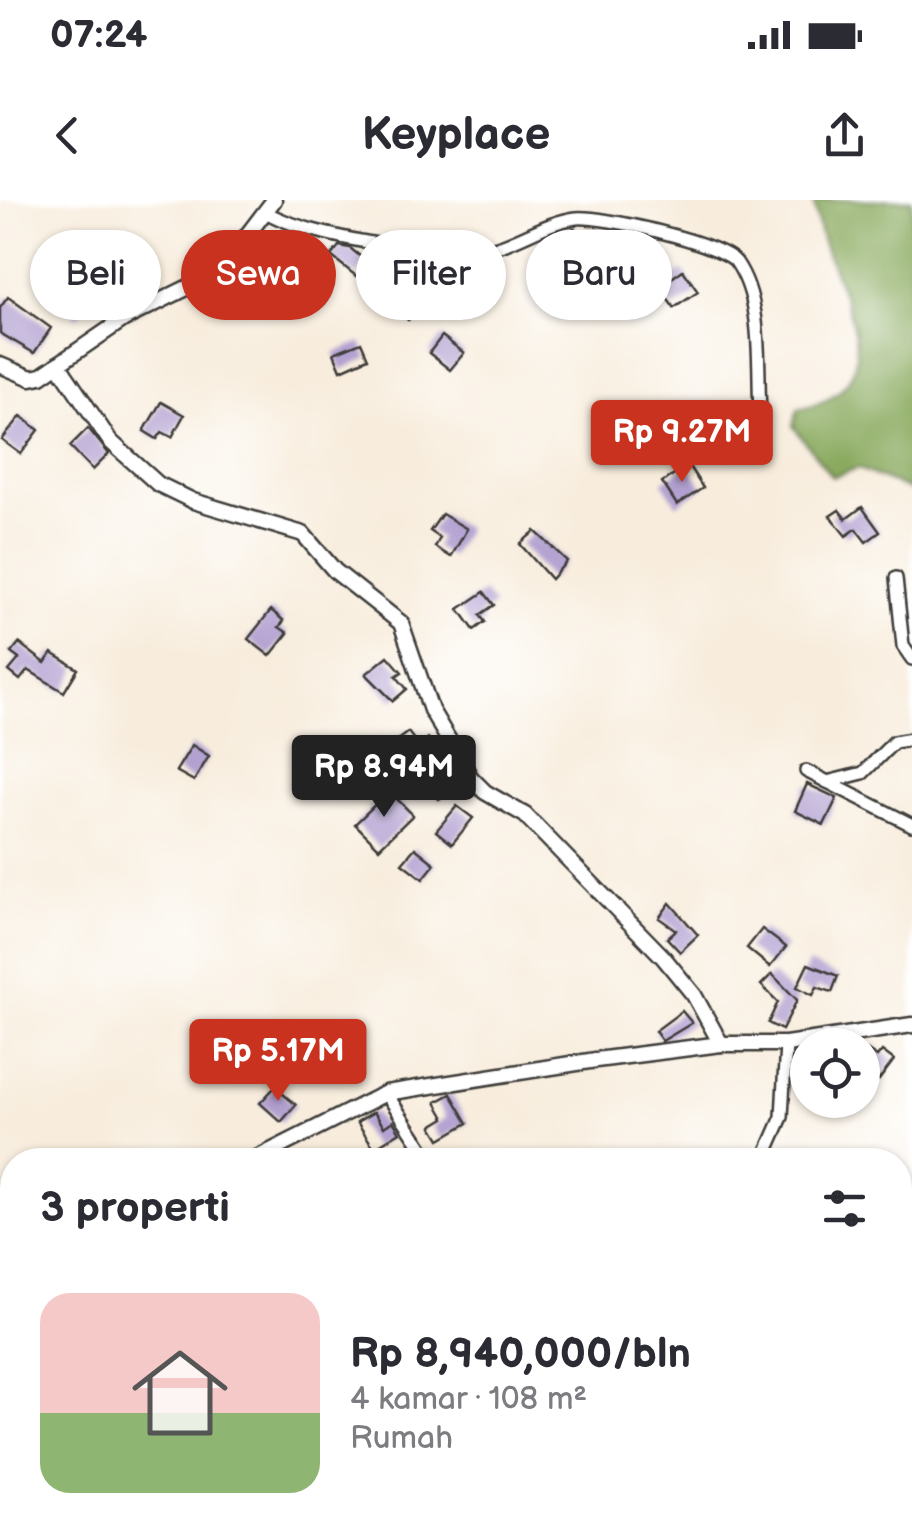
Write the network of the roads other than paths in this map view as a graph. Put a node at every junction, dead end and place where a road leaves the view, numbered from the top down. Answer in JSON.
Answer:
{"nodes":[{"id":1,"x":270,"y":206,"type":"edge"},
{"id":2,"x":58,"y":364,"type":"junction"},
{"id":3,"x":0,"y":365,"type":"edge"},
{"id":4,"x":760,"y":412,"type":"dead end"},
{"id":5,"x":896,"y":578,"type":"dead end"},
{"id":6,"x":912,"y":659,"type":"edge"},
{"id":7,"x":912,"y":739,"type":"edge"},
{"id":8,"x":806,"y":771,"type":"dead end"},
{"id":9,"x":827,"y":782,"type":"junction"},
{"id":10,"x":912,"y":825,"type":"edge"},
{"id":11,"x":912,"y":1025,"type":"edge"},
{"id":12,"x":721,"y":1044,"type":"junction"},
{"id":13,"x":786,"y":1044,"type":"junction"},
{"id":14,"x":386,"y":1093,"type":"junction"},
{"id":15,"x":278,"y":1148,"type":"edge"},
{"id":16,"x":422,"y":1148,"type":"edge"},
{"id":17,"x":768,"y":1148,"type":"edge"}],
"edges":[{"from":1,"to":2,"type":"street"},
{"from":1,"to":4,"type":"street"},
{"from":2,"to":3,"type":"street"},
{"from":2,"to":12,"type":"street"},
{"from":5,"to":6,"type":"street"},
{"from":7,"to":9,"type":"street"},
{"from":8,"to":9,"type":"street"},
{"from":9,"to":10,"type":"street"},
{"from":11,"to":13,"type":"street"},
{"from":12,"to":13,"type":"street"},
{"from":12,"to":14,"type":"street"},
{"from":13,"to":17,"type":"street"},
{"from":14,"to":15,"type":"street"},
{"from":14,"to":16,"type":"street"}]}
